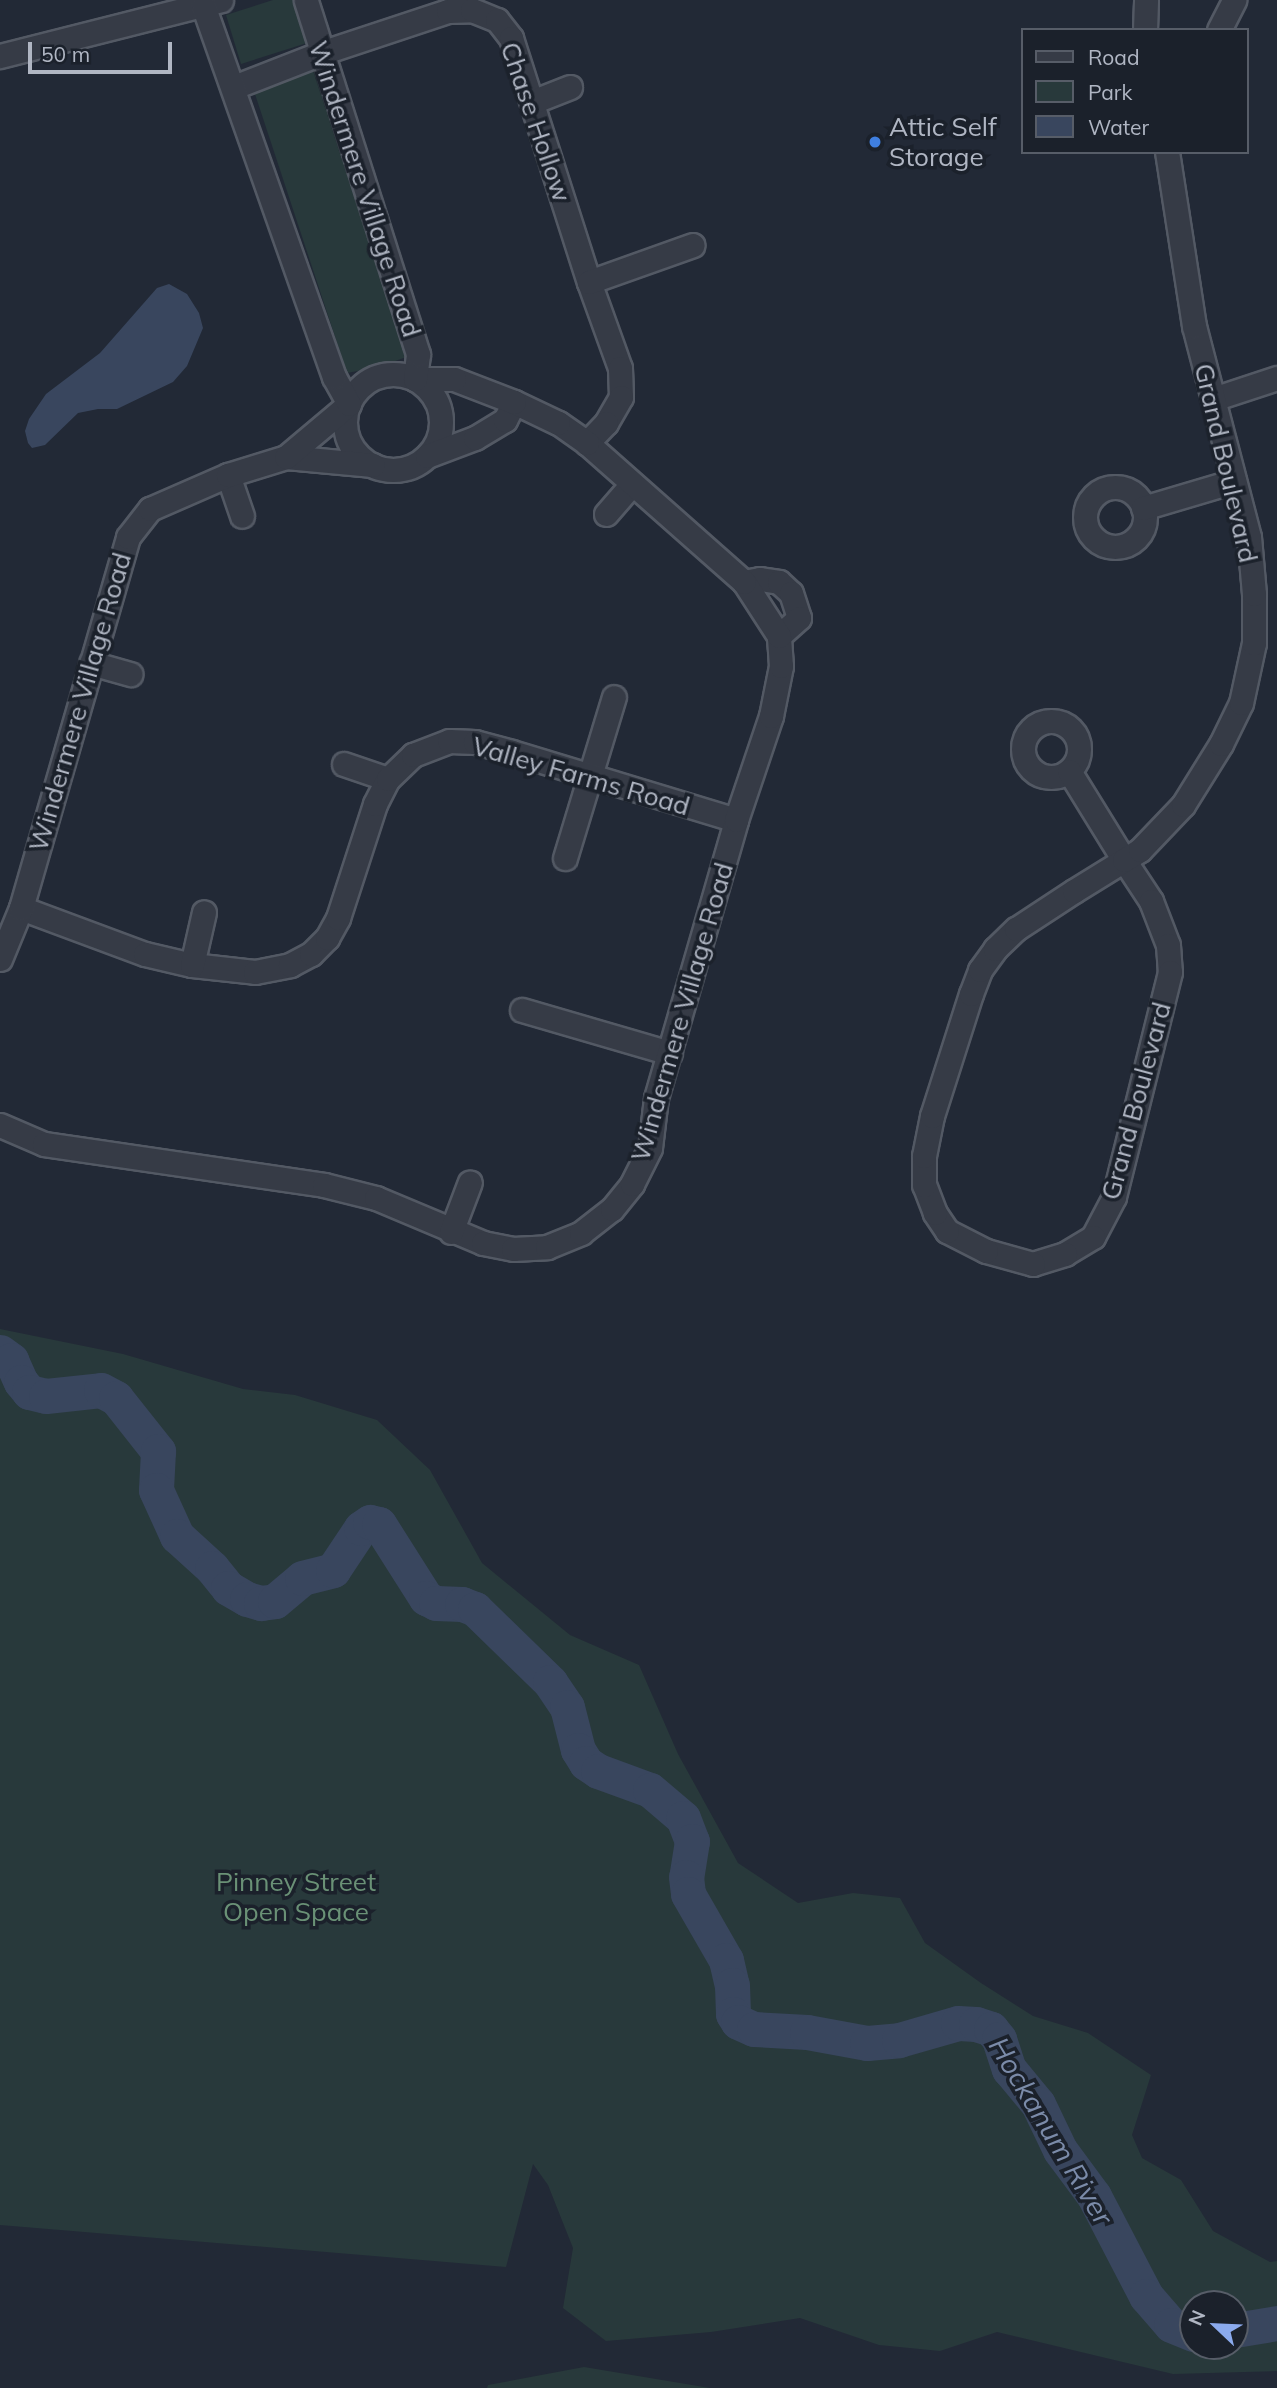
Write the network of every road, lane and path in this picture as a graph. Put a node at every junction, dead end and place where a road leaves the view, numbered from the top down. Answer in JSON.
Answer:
{"nodes":[{"id":1,"x":306,"y":0,"type":"edge"},
{"id":2,"x":1146,"y":0,"type":"edge"},
{"id":3,"x":1234,"y":0,"type":"edge"},
{"id":4,"x":212,"y":3,"type":"edge"},
{"id":5,"x":1145,"y":28,"type":"edge"},
{"id":6,"x":1220,"y":28,"type":"edge"},
{"id":7,"x":321,"y":53,"type":"junction"},
{"id":8,"x":0,"y":56,"type":"edge"},
{"id":9,"x":234,"y":87,"type":"junction"},
{"id":10,"x":570,"y":87,"type":"dead end"},
{"id":11,"x":532,"y":102,"type":"junction"},
{"id":12,"x":1167,"y":154,"type":"edge"},
{"id":13,"x":693,"y":245,"type":"dead end"},
{"id":14,"x":589,"y":282,"type":"junction"},
{"id":15,"x":1277,"y":378,"type":"edge"},
{"id":16,"x":415,"y":379,"type":"junction"},
{"id":17,"x":1213,"y":399,"type":"junction"},
{"id":18,"x":514,"y":401,"type":"junction"},
{"id":19,"x":349,"y":404,"type":"junction"},
{"id":20,"x":587,"y":443,"type":"junction"},
{"id":21,"x":427,"y":456,"type":"junction"},
{"id":22,"x":286,"y":457,"type":"junction"},
{"id":23,"x":373,"y":465,"type":"junction"},
{"id":24,"x":228,"y":475,"type":"junction"},
{"id":25,"x":1234,"y":481,"type":"junction"},
{"id":26,"x":632,"y":484,"type":"junction"},
{"id":27,"x":1143,"y":508,"type":"dead end"},
{"id":28,"x":606,"y":514,"type":"dead end"},
{"id":29,"x":242,"y":516,"type":"dead end"},
{"id":30,"x":744,"y":582,"type":"junction"},
{"id":31,"x":779,"y":636,"type":"junction"},
{"id":32,"x":91,"y":663,"type":"junction"},
{"id":33,"x":130,"y":674,"type":"dead end"},
{"id":34,"x":614,"y":697,"type":"dead end"},
{"id":35,"x":344,"y":764,"type":"dead end"},
{"id":36,"x":1069,"y":771,"type":"dead end"},
{"id":37,"x":590,"y":776,"type":"junction"},
{"id":38,"x":388,"y":779,"type":"junction"},
{"id":39,"x":736,"y":820,"type":"junction"},
{"id":40,"x":565,"y":858,"type":"dead end"},
{"id":41,"x":1124,"y":860,"type":"junction"},
{"id":42,"x":20,"y":908,"type":"junction"},
{"id":43,"x":204,"y":912,"type":"dead end"},
{"id":44,"x":0,"y":959,"type":"edge"},
{"id":45,"x":192,"y":965,"type":"junction"},
{"id":46,"x":523,"y":1010,"type":"dead end"},
{"id":47,"x":670,"y":1053,"type":"junction"},
{"id":48,"x":0,"y":1125,"type":"edge"},
{"id":49,"x":470,"y":1182,"type":"dead end"},
{"id":50,"x":452,"y":1232,"type":"junction"}],
"edges":[{"from":1,"to":7,"type":"street","name":"Windermere Village Road"},
{"from":2,"to":5,"type":"street"},
{"from":3,"to":6,"type":"street"},
{"from":4,"to":8,"type":"street"},
{"from":4,"to":9,"type":"street"},
{"from":7,"to":9,"type":"street","name":"Chase Hollow"},
{"from":7,"to":11,"type":"street","name":"Chase Hollow"},
{"from":7,"to":16,"type":"street","name":"Windermere Village Road"},
{"from":9,"to":19,"type":"street"},
{"from":10,"to":11,"type":"street"},
{"from":11,"to":14,"type":"street","name":"Chase Hollow"},
{"from":12,"to":17,"type":"street","name":"Grand Boulevard"},
{"from":13,"to":14,"type":"street"},
{"from":14,"to":20,"type":"street","name":"Chase Hollow"},
{"from":15,"to":17,"type":"street"},
{"from":16,"to":18,"type":"street","name":"Windermere Village Road"},
{"from":16,"to":19,"type":"street","name":"Windermere Village Road"},
{"from":16,"to":21,"type":"street"},
{"from":17,"to":25,"type":"street","name":"Grand Boulevard"},
{"from":18,"to":20,"type":"street","name":"Windermere Village Road"},
{"from":18,"to":21,"type":"street","name":"Windermere Village Road"},
{"from":19,"to":22,"type":"street","name":"Windermere Village Road"},
{"from":19,"to":23,"type":"street"},
{"from":20,"to":26,"type":"street","name":"Windermere Village Road"},
{"from":21,"to":23,"type":"street","name":"Windermere Village Road"},
{"from":22,"to":23,"type":"street","name":"Windermere Village Road"},
{"from":22,"to":24,"type":"street","name":"Windermere Village Road"},
{"from":24,"to":29,"type":"street"},
{"from":24,"to":32,"type":"street","name":"Windermere Village Road"},
{"from":25,"to":27,"type":"street"},
{"from":25,"to":41,"type":"street","name":"Grand Boulevard"},
{"from":26,"to":28,"type":"street"},
{"from":26,"to":30,"type":"street","name":"Windermere Village Road"},
{"from":30,"to":31,"type":"street","name":"Windermere Village Road"},
{"from":30,"to":31,"type":"street"},
{"from":31,"to":39,"type":"street","name":"Windermere Village Road"},
{"from":32,"to":33,"type":"street"},
{"from":32,"to":42,"type":"street","name":"Windermere Village Road"},
{"from":34,"to":37,"type":"street"},
{"from":35,"to":38,"type":"street"},
{"from":36,"to":41,"type":"street"},
{"from":37,"to":38,"type":"street","name":"Valley Farms Road"},
{"from":37,"to":39,"type":"street","name":"Valley Farms Road"},
{"from":37,"to":40,"type":"street"},
{"from":38,"to":45,"type":"street","name":"Valley Farms Road"},
{"from":39,"to":47,"type":"street","name":"Windermere Village Road"},
{"from":41,"to":41,"type":"street","name":"Grand Boulevard"},
{"from":42,"to":44,"type":"street","name":"Windermere Village Road"},
{"from":42,"to":45,"type":"street","name":"Valley Farms Road"},
{"from":43,"to":45,"type":"street"},
{"from":46,"to":47,"type":"street"},
{"from":47,"to":50,"type":"street","name":"Windermere Village Road"},
{"from":48,"to":50,"type":"street","name":"Windermere Village Road"},
{"from":49,"to":50,"type":"street"}]}
